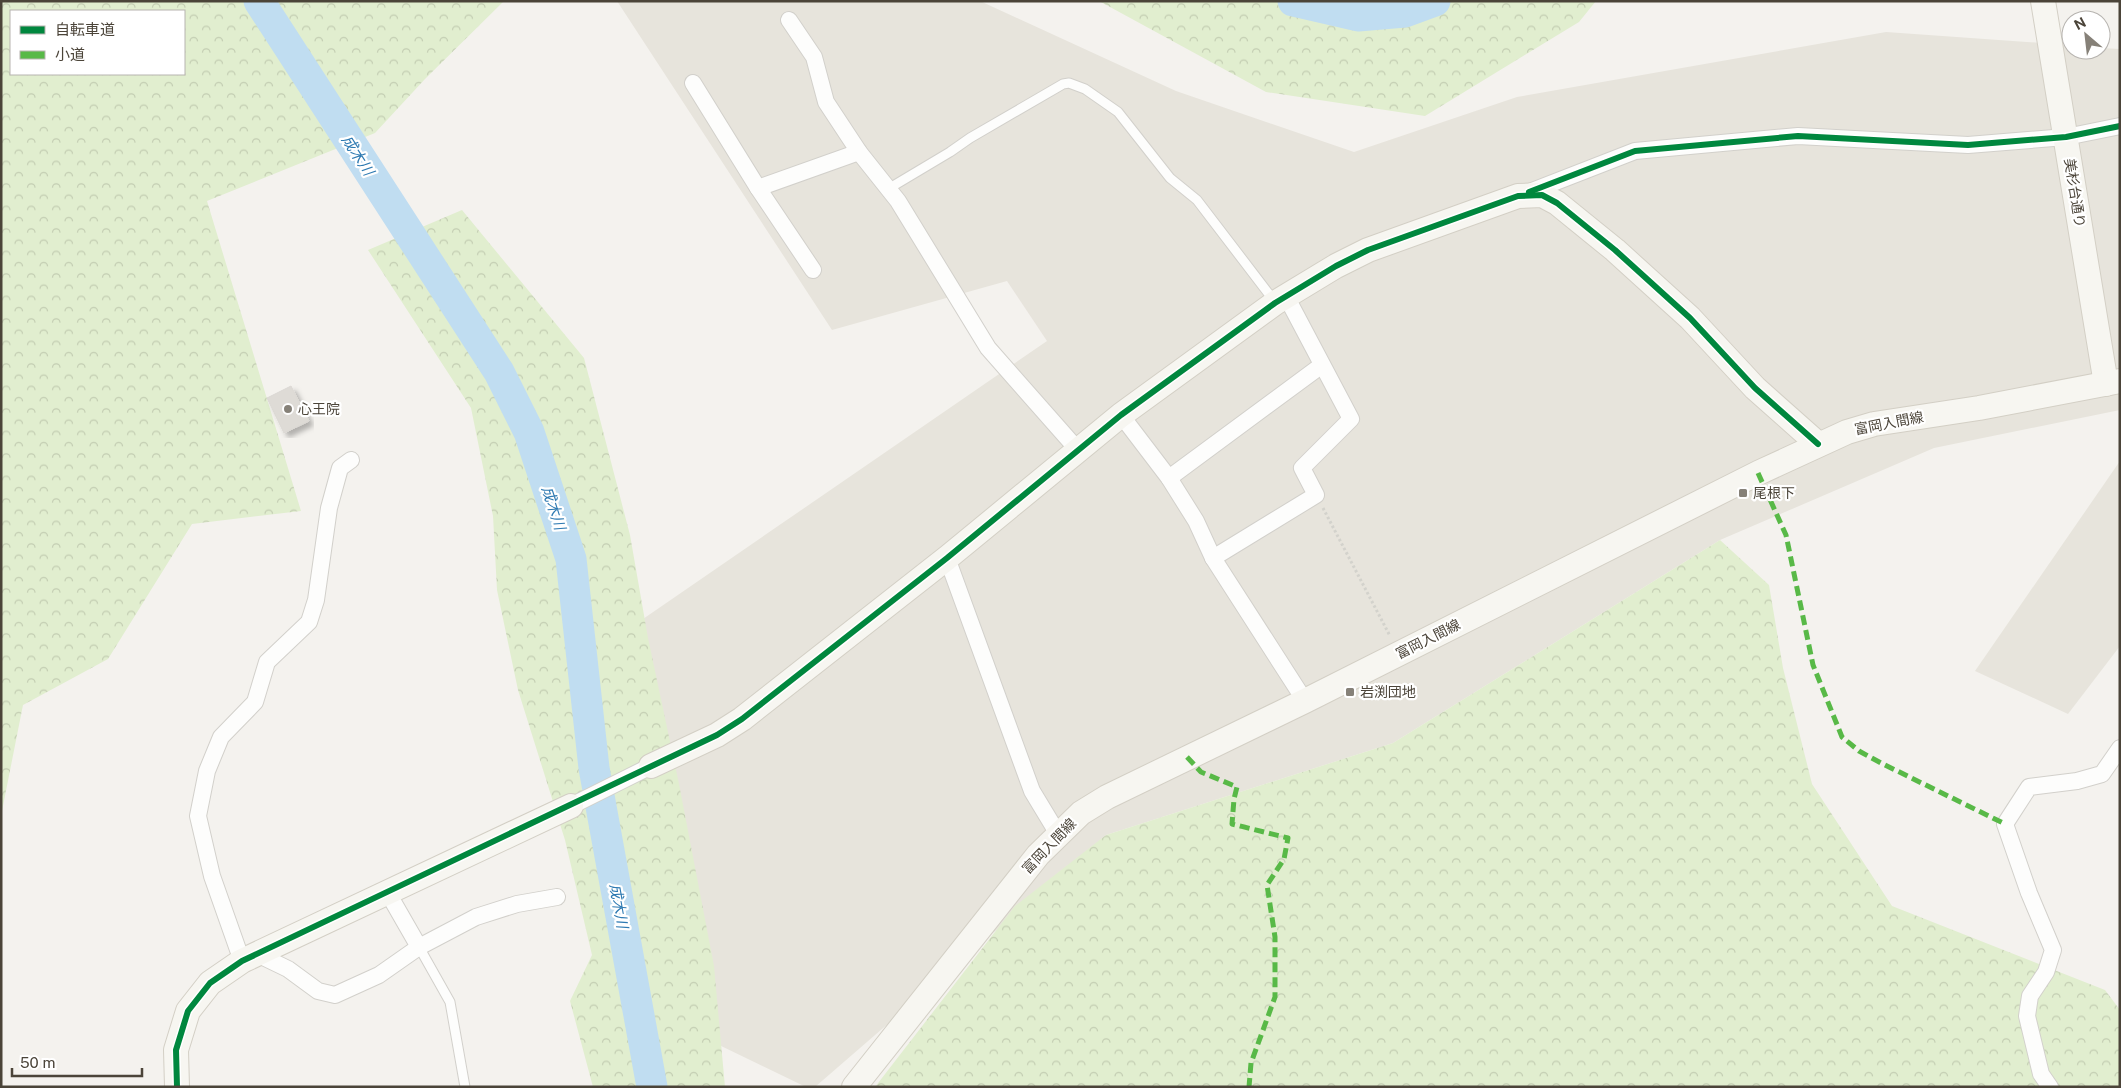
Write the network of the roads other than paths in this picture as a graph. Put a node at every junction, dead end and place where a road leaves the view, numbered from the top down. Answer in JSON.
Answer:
{"nodes":[{"id":1,"x":2043,"y":1,"type":"edge"},
{"id":2,"x":789,"y":20,"type":"dead end"},
{"id":3,"x":693,"y":83,"type":"dead end"},
{"id":4,"x":2120,"y":126,"type":"edge"},
{"id":5,"x":2066,"y":137,"type":"junction"},
{"id":6,"x":859,"y":152,"type":"junction"},
{"id":7,"x":758,"y":188,"type":"junction"},
{"id":8,"x":888,"y":189,"type":"junction"},
{"id":9,"x":1518,"y":196,"type":"junction"},
{"id":10,"x":813,"y":270,"type":"dead end"},
{"id":11,"x":1280,"y":299,"type":"junction"},
{"id":12,"x":1322,"y":365,"type":"junction"},
{"id":13,"x":2113,"y":383,"type":"edge"},
{"id":14,"x":1121,"y":414,"type":"junction"},
{"id":15,"x":1818,"y":444,"type":"junction"},
{"id":16,"x":1077,"y":449,"type":"junction"},
{"id":17,"x":351,"y":460,"type":"dead end"},
{"id":18,"x":1169,"y":478,"type":"junction"},
{"id":19,"x":947,"y":558,"type":"junction"},
{"id":20,"x":1213,"y":558,"type":"junction"},
{"id":21,"x":1305,"y":701,"type":"junction"},
{"id":22,"x":2120,"y":748,"type":"edge"},
{"id":23,"x":651,"y":766,"type":"joint"},
{"id":24,"x":571,"y":806,"type":"joint"},
{"id":25,"x":1058,"y":834,"type":"junction"},
{"id":26,"x":388,"y":892,"type":"junction"},
{"id":27,"x":557,"y":897,"type":"dead end"},
{"id":28,"x":419,"y":947,"type":"junction"},
{"id":29,"x":250,"y":957,"type":"junction"},
{"id":30,"x":177,"y":1087,"type":"edge"},
{"id":31,"x":465,"y":1087,"type":"edge"},
{"id":32,"x":854,"y":1087,"type":"edge"},
{"id":33,"x":2050,"y":1087,"type":"edge"}],
"edges":[{"from":1,"to":5,"type":"street","name":"美杉台通り"},
{"from":2,"to":6,"type":"street"},
{"from":3,"to":7,"type":"street"},
{"from":4,"to":5,"type":"street"},
{"from":5,"to":9,"type":"street"},
{"from":5,"to":13,"type":"street","name":"美杉台通り"},
{"from":6,"to":7,"type":"street"},
{"from":6,"to":8,"type":"street"},
{"from":7,"to":10,"type":"street"},
{"from":8,"to":11,"type":"lane"},
{"from":8,"to":16,"type":"street"},
{"from":9,"to":11,"type":"street"},
{"from":9,"to":15,"type":"street"},
{"from":11,"to":12,"type":"street"},
{"from":11,"to":14,"type":"street"},
{"from":12,"to":18,"type":"street"},
{"from":12,"to":20,"type":"street"},
{"from":13,"to":15,"type":"street","name":"富岡入間線"},
{"from":14,"to":16,"type":"street"},
{"from":14,"to":18,"type":"street"},
{"from":15,"to":21,"type":"street","name":"富岡入間線"},
{"from":16,"to":19,"type":"street"},
{"from":17,"to":29,"type":"street"},
{"from":18,"to":20,"type":"street"},
{"from":19,"to":23,"type":"street"},
{"from":19,"to":25,"type":"street"},
{"from":20,"to":21,"type":"street"},
{"from":21,"to":25,"type":"street","name":"富岡入間線"},
{"from":22,"to":33,"type":"street"},
{"from":23,"to":24,"type":"street"},
{"from":24,"to":26,"type":"street"},
{"from":25,"to":32,"type":"street","name":"富岡入間線"},
{"from":26,"to":28,"type":"street"},
{"from":26,"to":29,"type":"street"},
{"from":27,"to":28,"type":"street"},
{"from":28,"to":29,"type":"street"},
{"from":28,"to":31,"type":"lane"},
{"from":29,"to":30,"type":"street"}]}
